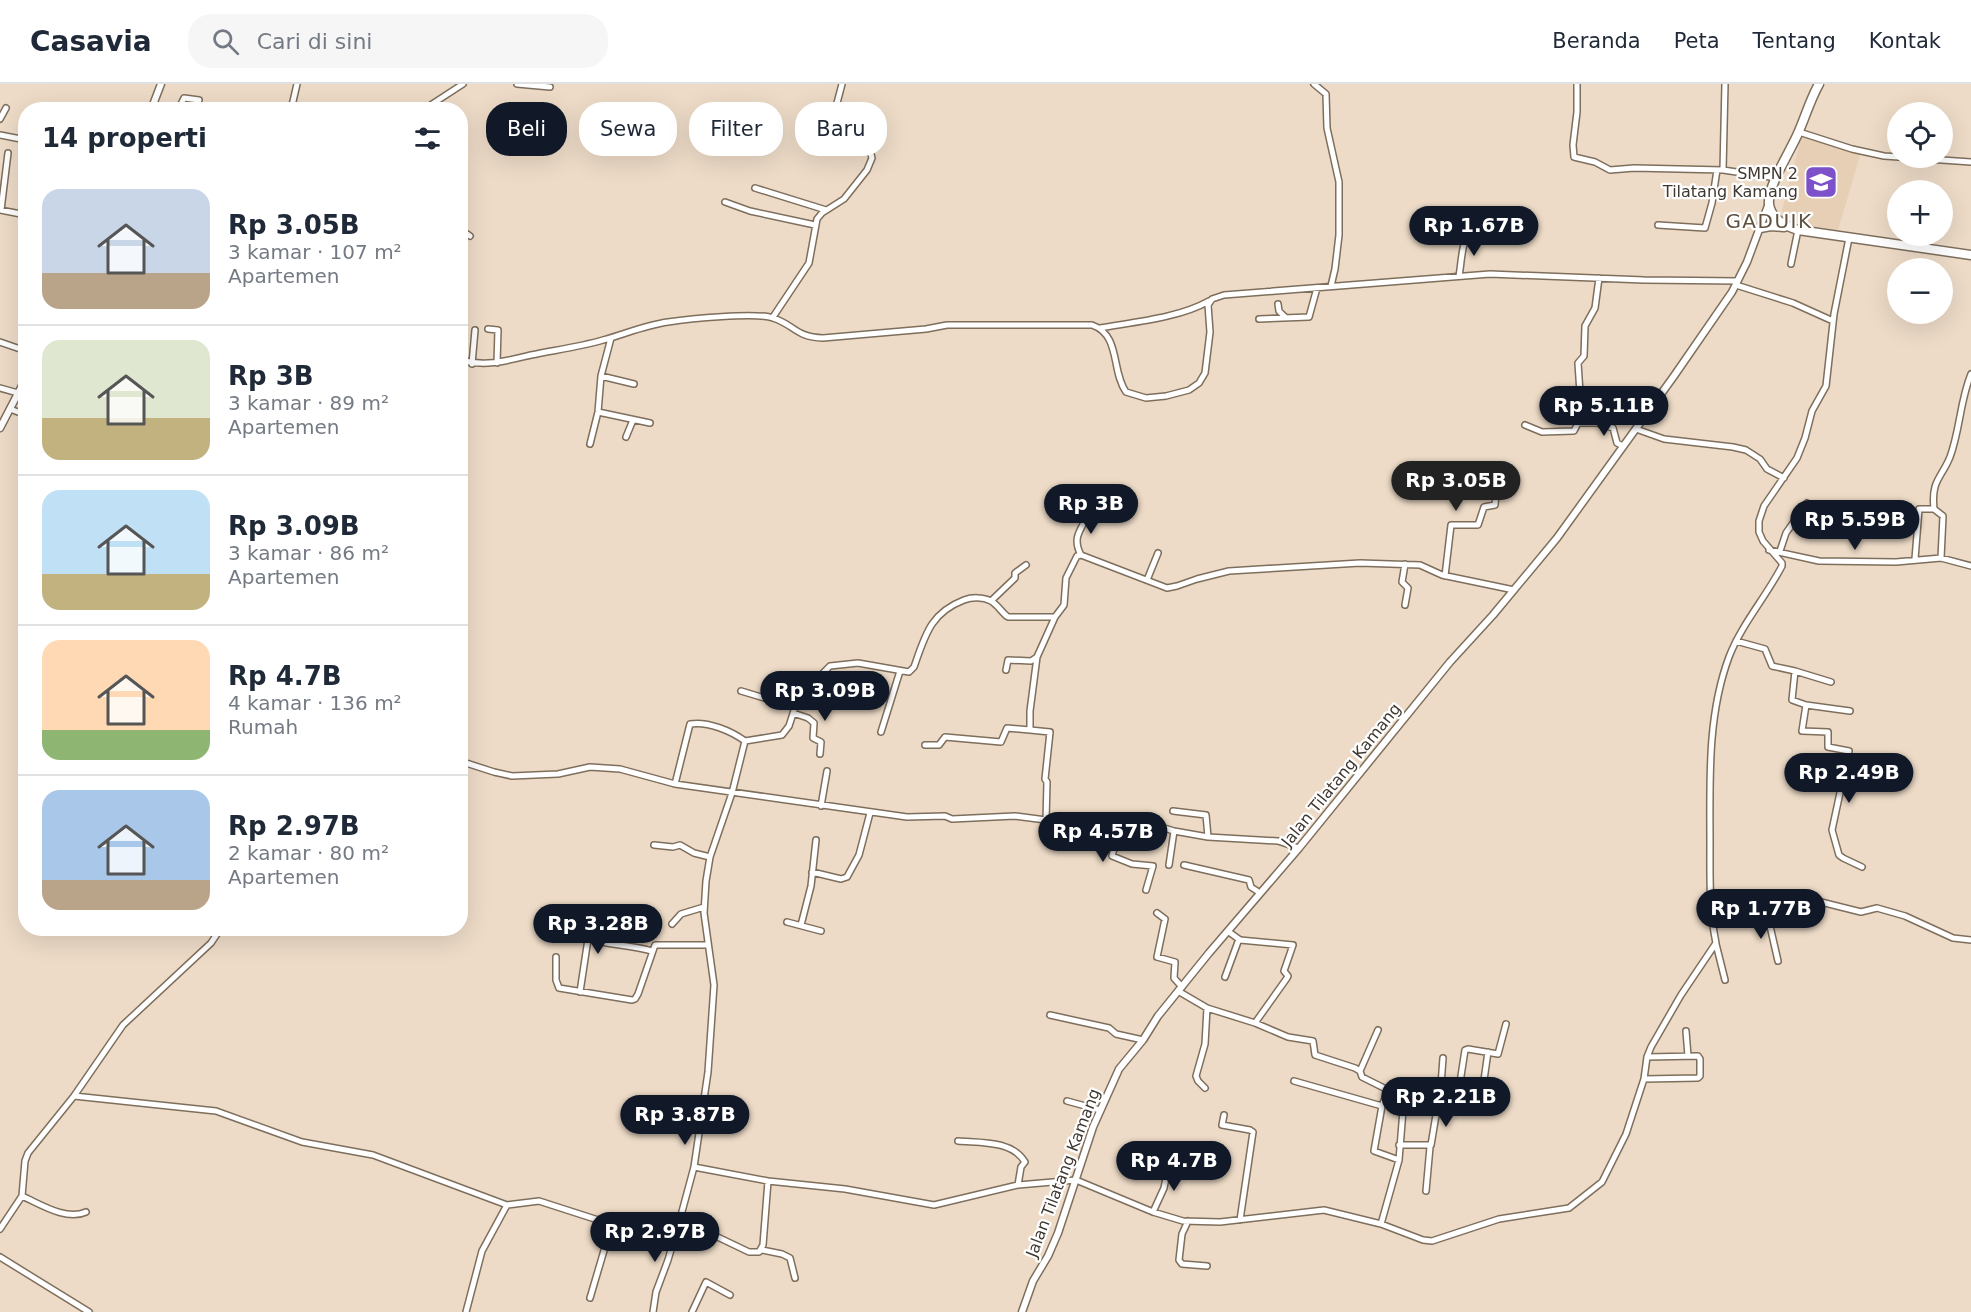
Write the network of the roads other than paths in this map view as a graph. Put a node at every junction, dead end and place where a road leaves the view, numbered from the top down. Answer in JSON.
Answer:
{"nodes":[{"id":1,"x":161,"y":84,"type":"edge"},
{"id":2,"x":297,"y":84,"type":"edge"},
{"id":3,"x":463,"y":84,"type":"edge"},
{"id":4,"x":517,"y":84,"type":"edge"},
{"id":5,"x":842,"y":84,"type":"edge"},
{"id":6,"x":1314,"y":84,"type":"edge"},
{"id":7,"x":1576,"y":84,"type":"edge"},
{"id":8,"x":1725,"y":84,"type":"edge"},
{"id":9,"x":1819,"y":84,"type":"edge"},
{"id":10,"x":550,"y":87,"type":"dead end"},
{"id":11,"x":199,"y":100,"type":"dead end"},
{"id":12,"x":154,"y":102,"type":"edge"},
{"id":13,"x":182,"y":102,"type":"edge"},
{"id":14,"x":293,"y":102,"type":"edge"},
{"id":15,"x":435,"y":102,"type":"edge"},
{"id":16,"x":6,"y":108,"type":"dead end"},
{"id":17,"x":0,"y":119,"type":"edge"},
{"id":18,"x":1799,"y":132,"type":"junction"},
{"id":19,"x":0,"y":135,"type":"edge"},
{"id":20,"x":18,"y":138,"type":"edge"},
{"id":21,"x":8,"y":153,"type":"dead end"},
{"id":22,"x":1971,"y":162,"type":"edge"},
{"id":23,"x":1720,"y":170,"type":"junction"},
{"id":24,"x":1777,"y":178,"type":"junction"},
{"id":25,"x":755,"y":188,"type":"dead end"},
{"id":26,"x":725,"y":202,"type":"dead end"},
{"id":27,"x":1769,"y":202,"type":"junction"},
{"id":28,"x":1,"y":210,"type":"edge"},
{"id":29,"x":826,"y":210,"type":"junction"},
{"id":30,"x":18,"y":213,"type":"edge"},
{"id":31,"x":814,"y":225,"type":"junction"},
{"id":32,"x":1658,"y":225,"type":"dead end"},
{"id":33,"x":1788,"y":227,"type":"junction"},
{"id":34,"x":1475,"y":228,"type":"dead end"},
{"id":35,"x":1760,"y":228,"type":"junction"},
{"id":36,"x":1798,"y":230,"type":"junction"},
{"id":37,"x":1849,"y":237,"type":"junction"},
{"id":38,"x":1971,"y":255,"type":"edge"},
{"id":39,"x":1791,"y":264,"type":"dead end"},
{"id":40,"x":1459,"y":276,"type":"junction"},
{"id":41,"x":1599,"y":278,"type":"junction"},
{"id":42,"x":1737,"y":283,"type":"junction"},
{"id":43,"x":1331,"y":286,"type":"junction"},
{"id":44,"x":1317,"y":288,"type":"junction"},
{"id":45,"x":1212,"y":299,"type":"junction"},
{"id":46,"x":1278,"y":304,"type":"dead end"},
{"id":47,"x":772,"y":317,"type":"junction"},
{"id":48,"x":1285,"y":317,"type":"junction"},
{"id":49,"x":1259,"y":319,"type":"dead end"},
{"id":50,"x":1833,"y":321,"type":"junction"},
{"id":51,"x":1100,"y":328,"type":"junction"},
{"id":52,"x":488,"y":329,"type":"dead end"},
{"id":53,"x":475,"y":330,"type":"dead end"},
{"id":54,"x":611,"y":338,"type":"junction"},
{"id":55,"x":0,"y":342,"type":"edge"},
{"id":56,"x":18,"y":348,"type":"edge"},
{"id":57,"x":468,"y":363,"type":"edge"},
{"id":58,"x":497,"y":363,"type":"junction"},
{"id":59,"x":472,"y":364,"type":"junction"},
{"id":60,"x":1971,"y":374,"type":"edge"},
{"id":61,"x":601,"y":376,"type":"junction"},
{"id":62,"x":634,"y":384,"type":"dead end"},
{"id":63,"x":0,"y":388,"type":"edge"},
{"id":64,"x":18,"y":393,"type":"joint"},
{"id":65,"x":10,"y":409,"type":"junction"},
{"id":66,"x":18,"y":412,"type":"edge"},
{"id":67,"x":598,"y":412,"type":"junction"},
{"id":68,"x":633,"y":420,"type":"junction"},
{"id":69,"x":650,"y":423,"type":"dead end"},
{"id":70,"x":1578,"y":423,"type":"junction"},
{"id":71,"x":1525,"y":425,"type":"dead end"},
{"id":72,"x":0,"y":428,"type":"edge"},
{"id":73,"x":1636,"y":429,"type":"junction"},
{"id":74,"x":626,"y":437,"type":"dead end"},
{"id":75,"x":590,"y":444,"type":"dead end"},
{"id":76,"x":1623,"y":446,"type":"junction"},
{"id":77,"x":1784,"y":478,"type":"junction"},
{"id":78,"x":1509,"y":479,"type":"dead end"},
{"id":79,"x":1807,"y":503,"type":"dead end"},
{"id":80,"x":1934,"y":509,"type":"junction"},
{"id":81,"x":1088,"y":515,"type":"dead end"},
{"id":82,"x":1769,"y":550,"type":"junction"},
{"id":83,"x":1780,"y":551,"type":"junction"},
{"id":84,"x":1158,"y":553,"type":"dead end"},
{"id":85,"x":1081,"y":555,"type":"junction"},
{"id":86,"x":1941,"y":558,"type":"junction"},
{"id":87,"x":1916,"y":559,"type":"junction"},
{"id":88,"x":1405,"y":564,"type":"junction"},
{"id":89,"x":1026,"y":565,"type":"dead end"},
{"id":90,"x":1971,"y":566,"type":"edge"},
{"id":91,"x":1445,"y":576,"type":"junction"},
{"id":92,"x":1147,"y":580,"type":"junction"},
{"id":93,"x":1514,"y":590,"type":"junction"},
{"id":94,"x":991,"y":601,"type":"junction"},
{"id":95,"x":1405,"y":605,"type":"dead end"},
{"id":96,"x":1055,"y":617,"type":"junction"},
{"id":97,"x":1736,"y":641,"type":"junction"},
{"id":98,"x":1037,"y":657,"type":"junction"},
{"id":99,"x":1006,"y":670,"type":"dead end"},
{"id":100,"x":900,"y":671,"type":"junction"},
{"id":101,"x":1795,"y":671,"type":"junction"},
{"id":102,"x":1831,"y":682,"type":"dead end"},
{"id":103,"x":741,"y":691,"type":"dead end"},
{"id":104,"x":1806,"y":705,"type":"junction"},
{"id":105,"x":794,"y":710,"type":"junction"},
{"id":106,"x":1850,"y":711,"type":"dead end"},
{"id":107,"x":1030,"y":730,"type":"junction"},
{"id":108,"x":881,"y":732,"type":"dead end"},
{"id":109,"x":745,"y":741,"type":"junction"},
{"id":110,"x":925,"y":745,"type":"dead end"},
{"id":111,"x":820,"y":754,"type":"dead end"},
{"id":112,"x":468,"y":764,"type":"edge"},
{"id":113,"x":827,"y":771,"type":"dead end"},
{"id":114,"x":675,"y":784,"type":"junction"},
{"id":115,"x":732,"y":793,"type":"junction"},
{"id":116,"x":821,"y":806,"type":"junction"},
{"id":117,"x":1173,"y":811,"type":"dead end"},
{"id":118,"x":870,"y":813,"type":"junction"},
{"id":119,"x":1122,"y":819,"type":"junction"},
{"id":120,"x":1046,"y":820,"type":"junction"},
{"id":121,"x":1174,"y":831,"type":"junction"},
{"id":122,"x":1208,"y":837,"type":"junction"},
{"id":123,"x":816,"y":840,"type":"dead end"},
{"id":124,"x":654,"y":845,"type":"dead end"},
{"id":125,"x":1299,"y":848,"type":"junction"},
{"id":126,"x":710,"y":857,"type":"junction"},
{"id":127,"x":1184,"y":865,"type":"dead end"},
{"id":128,"x":1169,"y":866,"type":"dead end"},
{"id":129,"x":1862,"y":867,"type":"dead end"},
{"id":130,"x":812,"y":872,"type":"junction"},
{"id":131,"x":1146,"y":890,"type":"dead end"},
{"id":132,"x":1260,"y":893,"type":"junction"},
{"id":133,"x":704,"y":907,"type":"junction"},
{"id":134,"x":1157,"y":913,"type":"dead end"},
{"id":135,"x":1767,"y":913,"type":"junction"},
{"id":136,"x":595,"y":914,"type":"dead end"},
{"id":137,"x":1711,"y":920,"type":"junction"},
{"id":138,"x":787,"y":922,"type":"dead end"},
{"id":139,"x":672,"y":924,"type":"dead end"},
{"id":140,"x":801,"y":926,"type":"junction"},
{"id":141,"x":821,"y":931,"type":"dead end"},
{"id":142,"x":1229,"y":932,"type":"junction"},
{"id":143,"x":216,"y":936,"type":"edge"},
{"id":144,"x":588,"y":939,"type":"junction"},
{"id":145,"x":1239,"y":939,"type":"junction"},
{"id":146,"x":1971,"y":940,"type":"edge"},
{"id":147,"x":1716,"y":943,"type":"junction"},
{"id":148,"x":707,"y":945,"type":"junction"},
{"id":149,"x":652,"y":951,"type":"junction"},
{"id":150,"x":556,"y":957,"type":"dead end"},
{"id":151,"x":1778,"y":961,"type":"dead end"},
{"id":152,"x":1225,"y":977,"type":"dead end"},
{"id":153,"x":1725,"y":980,"type":"dead end"},
{"id":154,"x":1180,"y":989,"type":"junction"},
{"id":155,"x":580,"y":992,"type":"junction"},
{"id":156,"x":1207,"y":1008,"type":"junction"},
{"id":157,"x":1050,"y":1015,"type":"dead end"},
{"id":158,"x":1255,"y":1023,"type":"junction"},
{"id":159,"x":1506,"y":1024,"type":"dead end"},
{"id":160,"x":1378,"y":1030,"type":"dead end"},
{"id":161,"x":1686,"y":1031,"type":"dead end"},
{"id":162,"x":1143,"y":1040,"type":"junction"},
{"id":163,"x":1488,"y":1052,"type":"junction"},
{"id":164,"x":1688,"y":1056,"type":"junction"},
{"id":165,"x":1647,"y":1057,"type":"junction"},
{"id":166,"x":1443,"y":1058,"type":"dead end"},
{"id":167,"x":1360,"y":1071,"type":"junction"},
{"id":168,"x":1644,"y":1079,"type":"junction"},
{"id":169,"x":1294,"y":1081,"type":"dead end"},
{"id":170,"x":1440,"y":1085,"type":"junction"},
{"id":171,"x":1205,"y":1088,"type":"dead end"},
{"id":172,"x":1459,"y":1089,"type":"junction"},
{"id":173,"x":1388,"y":1090,"type":"junction"},
{"id":174,"x":1482,"y":1094,"type":"junction"},
{"id":175,"x":74,"y":1096,"type":"junction"},
{"id":176,"x":1506,"y":1100,"type":"dead end"},
{"id":177,"x":1067,"y":1101,"type":"dead end"},
{"id":178,"x":1382,"y":1106,"type":"junction"},
{"id":179,"x":1100,"y":1110,"type":"junction"},
{"id":180,"x":1224,"y":1115,"type":"dead end"},
{"id":181,"x":958,"y":1141,"type":"dead end"},
{"id":182,"x":1399,"y":1145,"type":"junction"},
{"id":183,"x":1430,"y":1147,"type":"junction"},
{"id":184,"x":1399,"y":1160,"type":"junction"},
{"id":185,"x":1169,"y":1163,"type":"dead end"},
{"id":186,"x":694,"y":1167,"type":"junction"},
{"id":187,"x":1076,"y":1180,"type":"junction"},
{"id":188,"x":768,"y":1181,"type":"junction"},
{"id":189,"x":1018,"y":1185,"type":"junction"},
{"id":190,"x":1426,"y":1191,"type":"dead end"},
{"id":191,"x":22,"y":1196,"type":"junction"},
{"id":192,"x":507,"y":1204,"type":"junction"},
{"id":193,"x":86,"y":1212,"type":"dead end"},
{"id":194,"x":1152,"y":1212,"type":"junction"},
{"id":195,"x":680,"y":1219,"type":"junction"},
{"id":196,"x":613,"y":1220,"type":"junction"},
{"id":197,"x":1240,"y":1220,"type":"junction"},
{"id":198,"x":1188,"y":1221,"type":"junction"},
{"id":199,"x":1381,"y":1224,"type":"junction"},
{"id":200,"x":0,"y":1229,"type":"edge"},
{"id":201,"x":762,"y":1250,"type":"junction"},
{"id":202,"x":0,"y":1257,"type":"edge"},
{"id":203,"x":1207,"y":1266,"type":"dead end"},
{"id":204,"x":795,"y":1278,"type":"dead end"},
{"id":205,"x":730,"y":1295,"type":"dead end"},
{"id":206,"x":590,"y":1298,"type":"dead end"},
{"id":207,"x":88,"y":1312,"type":"edge"},
{"id":208,"x":466,"y":1312,"type":"edge"},
{"id":209,"x":653,"y":1312,"type":"edge"},
{"id":210,"x":692,"y":1312,"type":"edge"},
{"id":211,"x":1022,"y":1312,"type":"edge"}],
"edges":[{"from":1,"to":12,"type":"street"},
{"from":2,"to":14,"type":"street"},
{"from":3,"to":15,"type":"street"},
{"from":4,"to":10,"type":"street"},
{"from":5,"to":29,"type":"street"},
{"from":6,"to":43,"type":"street"},
{"from":7,"to":23,"type":"street"},
{"from":8,"to":23,"type":"street"},
{"from":9,"to":18,"type":"highway"},
{"from":11,"to":13,"type":"street"},
{"from":16,"to":17,"type":"street"},
{"from":18,"to":22,"type":"street"},
{"from":18,"to":24,"type":"highway"},
{"from":19,"to":20,"type":"street"},
{"from":21,"to":28,"type":"street"},
{"from":23,"to":24,"type":"street"},
{"from":23,"to":32,"type":"street"},
{"from":24,"to":27,"type":"highway"},
{"from":25,"to":29,"type":"street"},
{"from":26,"to":31,"type":"street"},
{"from":27,"to":33,"type":"highway"},
{"from":27,"to":35,"type":"street","name":"Jalan Tilatang Kamang"},
{"from":28,"to":30,"type":"street"},
{"from":29,"to":31,"type":"street"},
{"from":31,"to":47,"type":"street"},
{"from":33,"to":35,"type":"highway"},
{"from":33,"to":36,"type":"highway"},
{"from":34,"to":40,"type":"street"},
{"from":35,"to":42,"type":"street","name":"Jalan Tilatang Kamang"},
{"from":36,"to":37,"type":"highway"},
{"from":36,"to":39,"type":"street"},
{"from":37,"to":38,"type":"highway"},
{"from":37,"to":50,"type":"street"},
{"from":40,"to":41,"type":"street"},
{"from":40,"to":43,"type":"street"},
{"from":41,"to":42,"type":"street"},
{"from":41,"to":70,"type":"street"},
{"from":42,"to":50,"type":"street"},
{"from":42,"to":73,"type":"street","name":"Jalan Tilatang Kamang"},
{"from":43,"to":44,"type":"street"},
{"from":44,"to":45,"type":"street"},
{"from":44,"to":48,"type":"street"},
{"from":45,"to":51,"type":"street"},
{"from":45,"to":51,"type":"street"},
{"from":46,"to":48,"type":"street"},
{"from":47,"to":51,"type":"street"},
{"from":47,"to":54,"type":"street"},
{"from":48,"to":49,"type":"street"},
{"from":50,"to":77,"type":"street"},
{"from":52,"to":58,"type":"street"},
{"from":53,"to":59,"type":"street"},
{"from":54,"to":58,"type":"street"},
{"from":54,"to":61,"type":"street"},
{"from":55,"to":56,"type":"street"},
{"from":57,"to":59,"type":"street"},
{"from":58,"to":59,"type":"street"},
{"from":60,"to":80,"type":"street"},
{"from":61,"to":62,"type":"street"},
{"from":61,"to":67,"type":"street"},
{"from":63,"to":64,"type":"street"},
{"from":64,"to":65,"type":"street"},
{"from":65,"to":66,"type":"street"},
{"from":65,"to":72,"type":"street"},
{"from":67,"to":68,"type":"street"},
{"from":67,"to":75,"type":"street"},
{"from":68,"to":69,"type":"street"},
{"from":68,"to":74,"type":"street"},
{"from":70,"to":71,"type":"street"},
{"from":70,"to":76,"type":"street"},
{"from":73,"to":76,"type":"street","name":"Jalan Tilatang Kamang"},
{"from":73,"to":77,"type":"street"},
{"from":76,"to":93,"type":"street","name":"Jalan Tilatang Kamang"},
{"from":77,"to":82,"type":"street"},
{"from":78,"to":91,"type":"street"},
{"from":79,"to":83,"type":"street"},
{"from":80,"to":86,"type":"street"},
{"from":80,"to":87,"type":"street"},
{"from":81,"to":85,"type":"street"},
{"from":82,"to":83,"type":"street"},
{"from":82,"to":97,"type":"street"},
{"from":83,"to":87,"type":"street"},
{"from":84,"to":92,"type":"street"},
{"from":85,"to":92,"type":"street"},
{"from":85,"to":96,"type":"street"},
{"from":86,"to":87,"type":"street"},
{"from":86,"to":90,"type":"street"},
{"from":88,"to":91,"type":"street"},
{"from":88,"to":92,"type":"street"},
{"from":88,"to":95,"type":"street"},
{"from":89,"to":94,"type":"street"},
{"from":91,"to":93,"type":"street"},
{"from":93,"to":125,"type":"street","name":"Jalan Tilatang Kamang"},
{"from":94,"to":96,"type":"street"},
{"from":94,"to":100,"type":"street"},
{"from":96,"to":98,"type":"street"},
{"from":97,"to":101,"type":"street"},
{"from":97,"to":137,"type":"street"},
{"from":98,"to":99,"type":"street"},
{"from":98,"to":107,"type":"street"},
{"from":100,"to":105,"type":"street"},
{"from":100,"to":108,"type":"street"},
{"from":101,"to":102,"type":"street"},
{"from":101,"to":104,"type":"street"},
{"from":103,"to":105,"type":"street"},
{"from":104,"to":106,"type":"street"},
{"from":104,"to":129,"type":"street"},
{"from":105,"to":109,"type":"street"},
{"from":105,"to":111,"type":"street"},
{"from":107,"to":110,"type":"street"},
{"from":107,"to":120,"type":"street"},
{"from":109,"to":114,"type":"street"},
{"from":109,"to":115,"type":"street"},
{"from":112,"to":114,"type":"street"},
{"from":113,"to":116,"type":"street"},
{"from":114,"to":115,"type":"street"},
{"from":115,"to":116,"type":"street"},
{"from":115,"to":126,"type":"street"},
{"from":116,"to":118,"type":"street"},
{"from":117,"to":122,"type":"street"},
{"from":118,"to":120,"type":"street"},
{"from":118,"to":130,"type":"street"},
{"from":119,"to":120,"type":"street"},
{"from":119,"to":121,"type":"street"},
{"from":119,"to":131,"type":"street"},
{"from":121,"to":122,"type":"street"},
{"from":121,"to":128,"type":"street"},
{"from":122,"to":125,"type":"street"},
{"from":123,"to":130,"type":"street"},
{"from":124,"to":126,"type":"street"},
{"from":125,"to":132,"type":"street","name":"Jalan Tilatang Kamang"},
{"from":126,"to":133,"type":"street"},
{"from":127,"to":132,"type":"street"},
{"from":130,"to":140,"type":"street"},
{"from":132,"to":142,"type":"street","name":"Jalan Tilatang Kamang"},
{"from":133,"to":139,"type":"street"},
{"from":133,"to":148,"type":"street"},
{"from":134,"to":154,"type":"street"},
{"from":135,"to":137,"type":"street"},
{"from":135,"to":146,"type":"street"},
{"from":135,"to":151,"type":"street"},
{"from":136,"to":144,"type":"street"},
{"from":137,"to":147,"type":"street"},
{"from":138,"to":140,"type":"street"},
{"from":140,"to":141,"type":"street"},
{"from":142,"to":145,"type":"street"},
{"from":142,"to":154,"type":"street","name":"Jalan Tilatang Kamang"},
{"from":143,"to":175,"type":"street"},
{"from":144,"to":149,"type":"street"},
{"from":144,"to":155,"type":"street"},
{"from":145,"to":152,"type":"street"},
{"from":145,"to":158,"type":"street"},
{"from":147,"to":153,"type":"street"},
{"from":147,"to":165,"type":"street"},
{"from":148,"to":149,"type":"street"},
{"from":148,"to":186,"type":"street"},
{"from":149,"to":155,"type":"street"},
{"from":150,"to":155,"type":"street"},
{"from":154,"to":156,"type":"street"},
{"from":154,"to":162,"type":"street","name":"Jalan Tilatang Kamang"},
{"from":156,"to":158,"type":"street"},
{"from":156,"to":171,"type":"street"},
{"from":157,"to":162,"type":"street"},
{"from":158,"to":167,"type":"street"},
{"from":159,"to":163,"type":"street"},
{"from":160,"to":167,"type":"street"},
{"from":161,"to":164,"type":"street"},
{"from":162,"to":179,"type":"street","name":"Jalan Tilatang Kamang"},
{"from":163,"to":172,"type":"street"},
{"from":163,"to":174,"type":"street"},
{"from":164,"to":165,"type":"street"},
{"from":164,"to":168,"type":"street"},
{"from":165,"to":168,"type":"street"},
{"from":166,"to":170,"type":"street"},
{"from":167,"to":173,"type":"street"},
{"from":168,"to":199,"type":"street"},
{"from":169,"to":178,"type":"street"},
{"from":170,"to":172,"type":"street"},
{"from":170,"to":183,"type":"street"},
{"from":172,"to":174,"type":"street"},
{"from":173,"to":178,"type":"street"},
{"from":173,"to":182,"type":"street"},
{"from":174,"to":176,"type":"street"},
{"from":175,"to":191,"type":"street"},
{"from":175,"to":192,"type":"street"},
{"from":177,"to":179,"type":"street"},
{"from":178,"to":184,"type":"street"},
{"from":179,"to":187,"type":"street","name":"Jalan Tilatang Kamang"},
{"from":180,"to":197,"type":"street"},
{"from":181,"to":189,"type":"street"},
{"from":182,"to":183,"type":"street"},
{"from":182,"to":184,"type":"street"},
{"from":183,"to":190,"type":"street"},
{"from":184,"to":199,"type":"street"},
{"from":185,"to":194,"type":"street"},
{"from":186,"to":188,"type":"street"},
{"from":186,"to":195,"type":"street"},
{"from":187,"to":189,"type":"street"},
{"from":187,"to":194,"type":"street"},
{"from":187,"to":211,"type":"street","name":"Jalan Tilatang Kamang"},
{"from":188,"to":189,"type":"street"},
{"from":188,"to":201,"type":"street"},
{"from":191,"to":193,"type":"street"},
{"from":191,"to":200,"type":"street"},
{"from":192,"to":196,"type":"street"},
{"from":192,"to":208,"type":"street"},
{"from":194,"to":198,"type":"street"},
{"from":195,"to":196,"type":"street"},
{"from":195,"to":201,"type":"street"},
{"from":195,"to":209,"type":"street"},
{"from":196,"to":206,"type":"street"},
{"from":197,"to":198,"type":"street"},
{"from":197,"to":199,"type":"street"},
{"from":198,"to":203,"type":"street"},
{"from":201,"to":204,"type":"street"},
{"from":202,"to":207,"type":"street"},
{"from":205,"to":210,"type":"street"}]}
